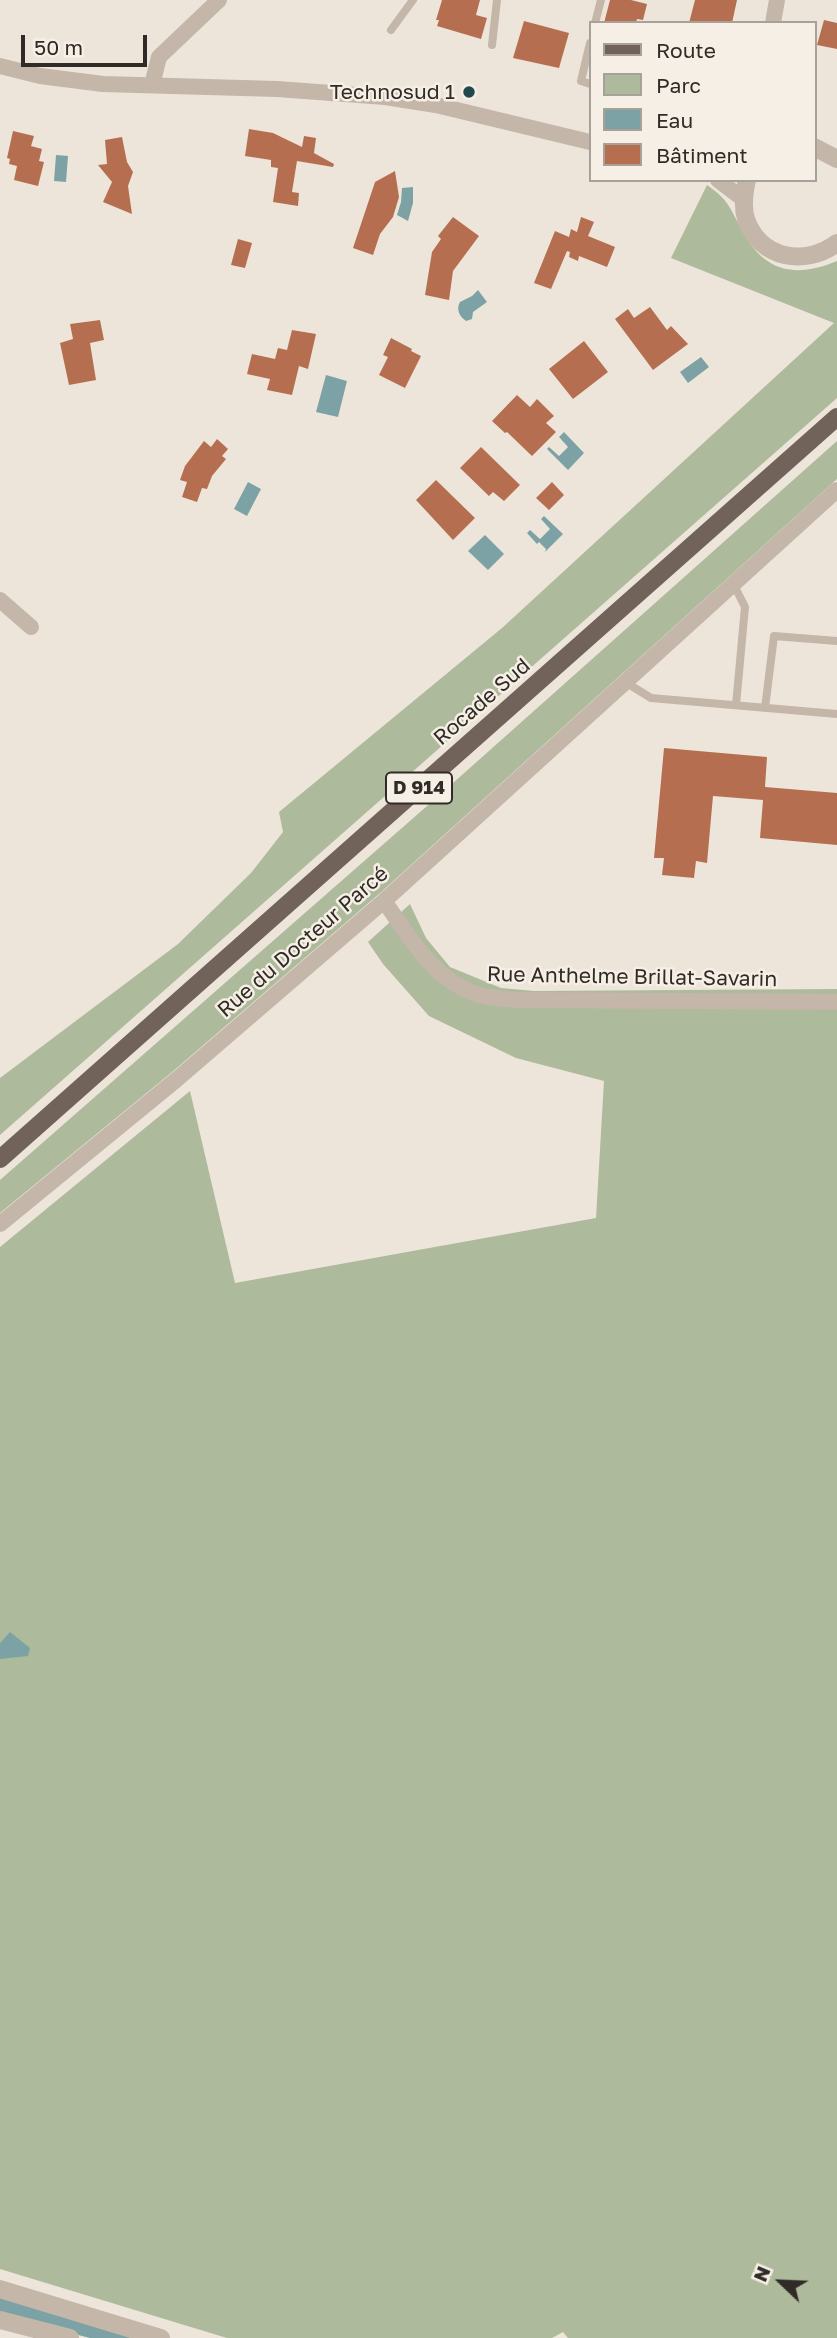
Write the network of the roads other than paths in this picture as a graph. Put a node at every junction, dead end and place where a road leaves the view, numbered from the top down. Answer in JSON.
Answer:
{"nodes":[{"id":1,"x":219,"y":0,"type":"edge"},
{"id":2,"x":413,"y":0,"type":"edge"},
{"id":3,"x":497,"y":0,"type":"edge"},
{"id":4,"x":601,"y":0,"type":"edge"},
{"id":5,"x":777,"y":0,"type":"edge"},
{"id":6,"x":596,"y":21,"type":"edge"},
{"id":7,"x":773,"y":21,"type":"edge"},
{"id":8,"x":391,"y":30,"type":"dead end"},
{"id":9,"x":492,"y":45,"type":"dead end"},
{"id":10,"x":588,"y":51,"type":"edge"},
{"id":11,"x":0,"y":66,"type":"edge"},
{"id":12,"x":588,"y":83,"type":"edge"},
{"id":13,"x":152,"y":85,"type":"junction"},
{"id":14,"x":588,"y":142,"type":"edge"},
{"id":15,"x":816,"y":148,"type":"edge"},
{"id":16,"x":837,"y":159,"type":"edge"},
{"id":17,"x":721,"y":182,"type":"edge"},
{"id":18,"x":747,"y":182,"type":"edge"},
{"id":19,"x":743,"y":199,"type":"junction"},
{"id":20,"x":837,"y":244,"type":"edge"},
{"id":21,"x":837,"y":417,"type":"edge"},
{"id":22,"x":837,"y":490,"type":"edge"},
{"id":23,"x":733,"y":583,"type":"junction"},
{"id":24,"x":0,"y":600,"type":"edge"},
{"id":25,"x":31,"y":627,"type":"dead end"},
{"id":26,"x":837,"y":640,"type":"edge"},
{"id":27,"x":625,"y":682,"type":"junction"},
{"id":28,"x":737,"y":705,"type":"junction"},
{"id":29,"x":765,"y":708,"type":"junction"},
{"id":30,"x":837,"y":714,"type":"edge"},
{"id":31,"x":384,"y":901,"type":"junction"},
{"id":32,"x":837,"y":1002,"type":"edge"},
{"id":33,"x":0,"y":1159,"type":"edge"},
{"id":34,"x":0,"y":1224,"type":"edge"},
{"id":35,"x":0,"y":2289,"type":"edge"},
{"id":36,"x":0,"y":2320,"type":"edge"},
{"id":37,"x":70,"y":2338,"type":"edge"},
{"id":38,"x":161,"y":2338,"type":"edge"}],
"edges":[{"from":1,"to":13,"type":"street"},
{"from":2,"to":8,"type":"lane"},
{"from":3,"to":9,"type":"lane"},
{"from":4,"to":6,"type":"lane"},
{"from":5,"to":7,"type":"street"},
{"from":10,"to":12,"type":"lane"},
{"from":11,"to":13,"type":"street"},
{"from":13,"to":14,"type":"street"},
{"from":15,"to":16,"type":"street"},
{"from":17,"to":19,"type":"street"},
{"from":18,"to":19,"type":"street"},
{"from":19,"to":20,"type":"street"},
{"from":21,"to":33,"type":"main road","name":"Rocade Sud","number":"D 914"},
{"from":22,"to":23,"type":"street","name":"Rue du Docteur Parcé"},
{"from":23,"to":27,"type":"street","name":"Rue du Docteur Parcé"},
{"from":23,"to":28,"type":"lane"},
{"from":24,"to":25,"type":"street"},
{"from":26,"to":29,"type":"lane"},
{"from":27,"to":28,"type":"lane"},
{"from":27,"to":31,"type":"street","name":"Rue du Docteur Parcé"},
{"from":28,"to":29,"type":"lane"},
{"from":29,"to":30,"type":"lane"},
{"from":31,"to":32,"type":"street","name":"Rue Anthelme Brillat-Savarin"},
{"from":31,"to":34,"type":"street","name":"Rue du Docteur Parcé"},
{"from":35,"to":38,"type":"street"},
{"from":36,"to":37,"type":"street"}]}
